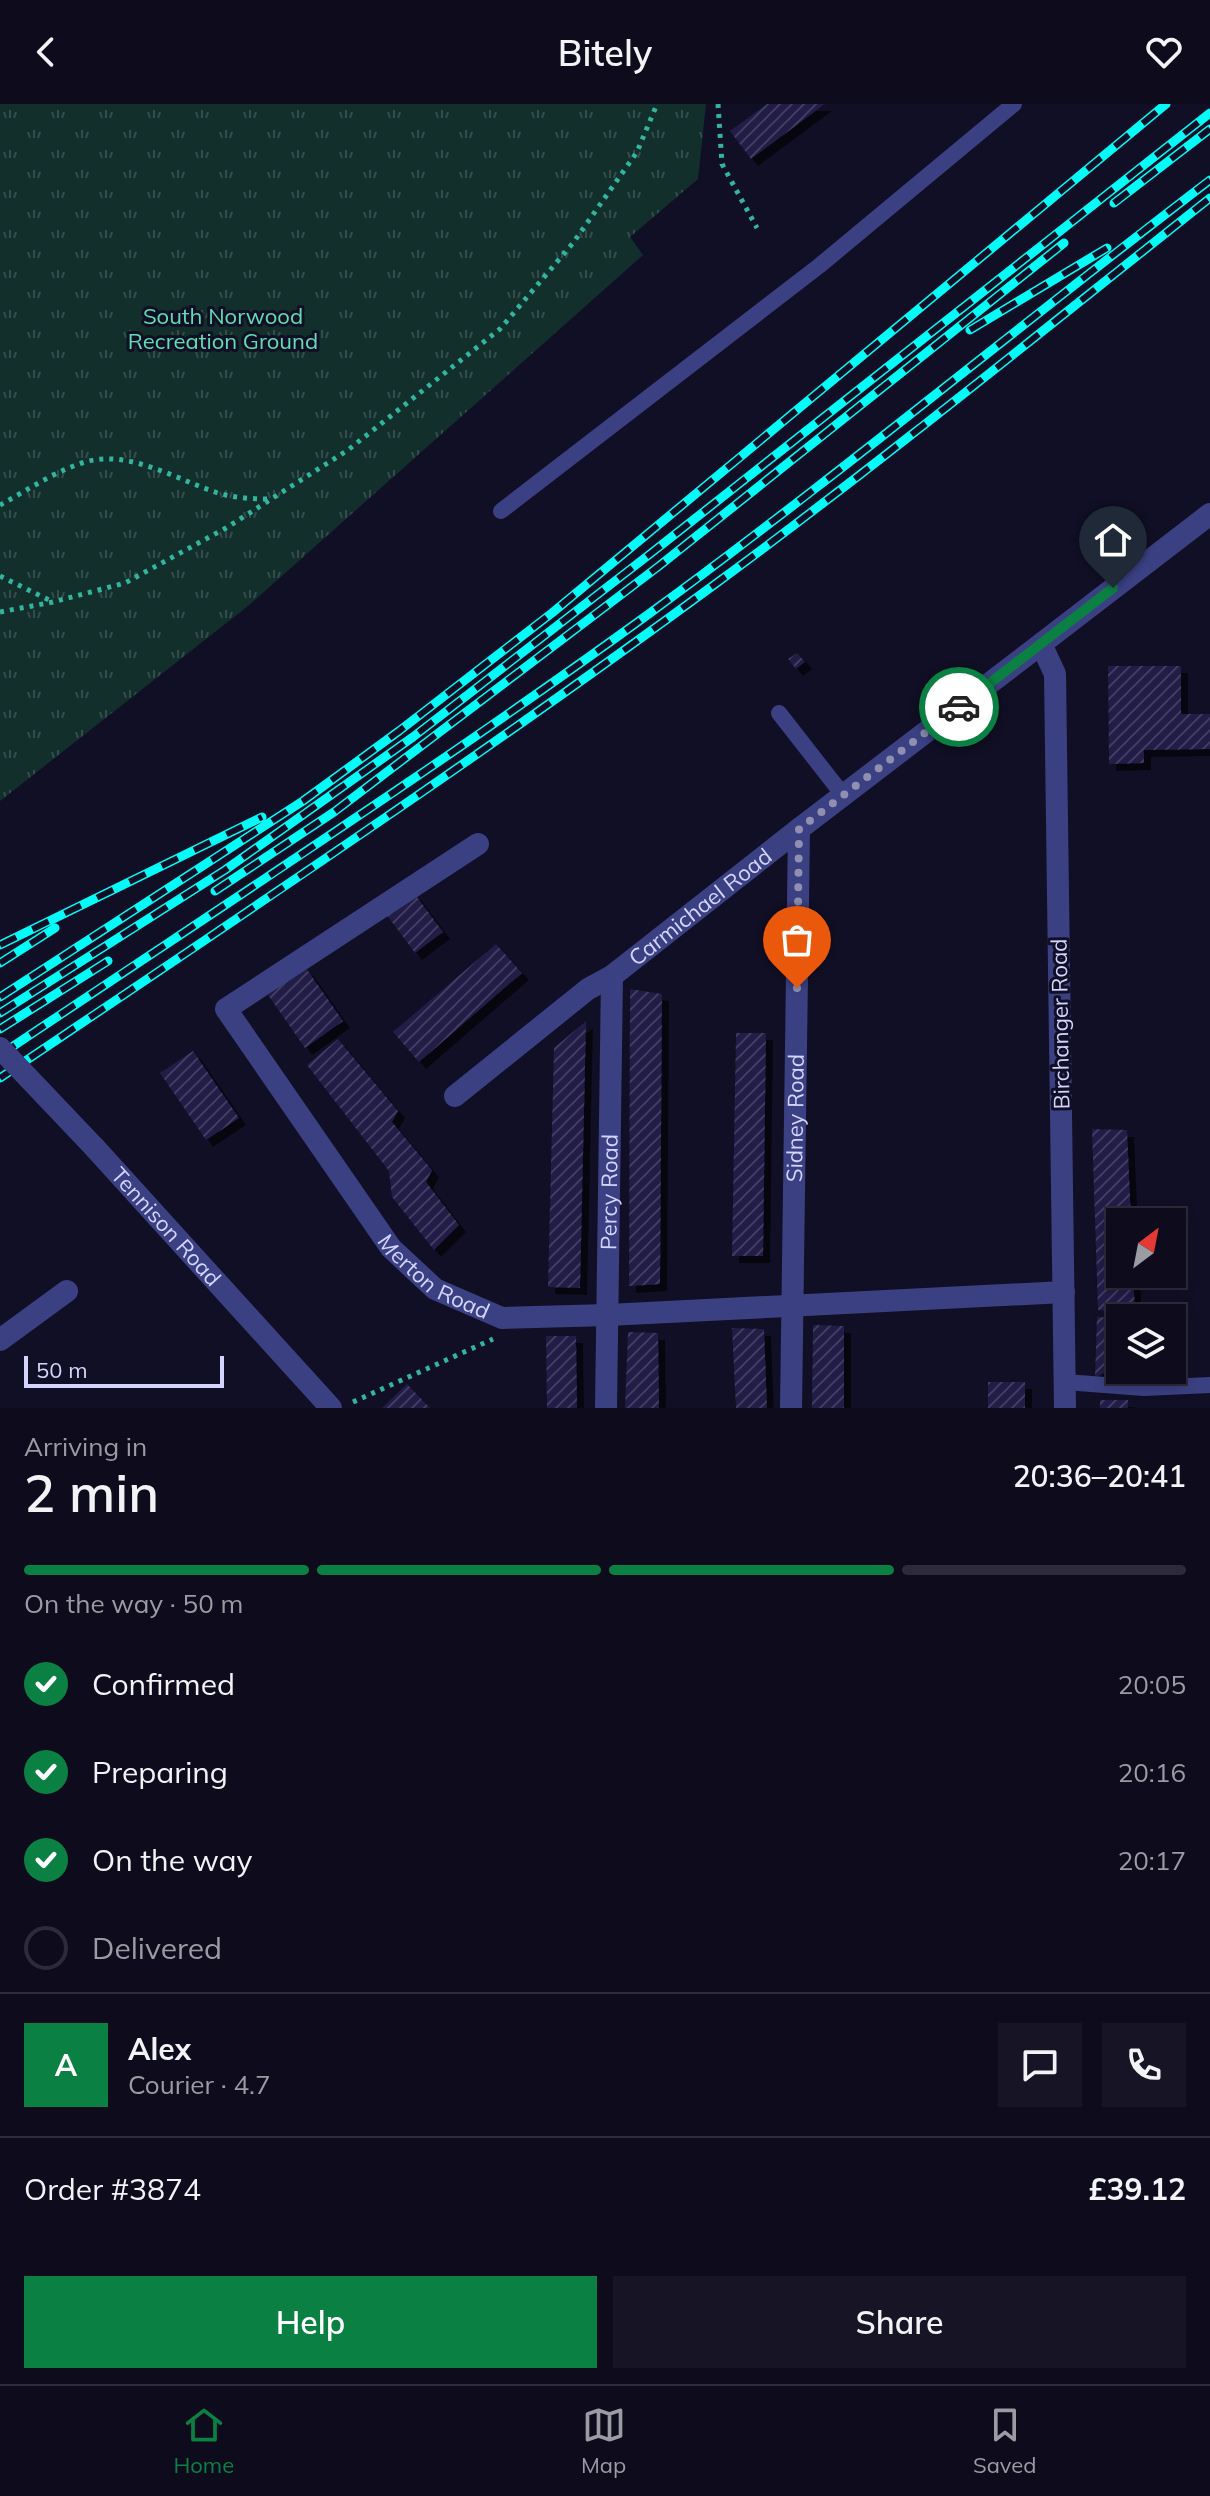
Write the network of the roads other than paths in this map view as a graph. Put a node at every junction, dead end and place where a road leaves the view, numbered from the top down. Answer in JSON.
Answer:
{"nodes":[{"id":1,"x":1014,"y":104,"type":"edge"},
{"id":2,"x":501,"y":511,"type":"dead end"},
{"id":3,"x":1210,"y":514,"type":"edge"},
{"id":4,"x":1041,"y":644,"type":"junction"},
{"id":5,"x":779,"y":713,"type":"dead end"},
{"id":6,"x":843,"y":795,"type":"junction"},
{"id":7,"x":799,"y":829,"type":"junction"},
{"id":8,"x":478,"y":844,"type":"dead end"},
{"id":9,"x":612,"y":976,"type":"junction"},
{"id":10,"x":0,"y":1048,"type":"edge"},
{"id":11,"x":455,"y":1096,"type":"dead end"},
{"id":12,"x":67,"y":1291,"type":"dead end"},
{"id":13,"x":1064,"y":1292,"type":"junction"},
{"id":14,"x":793,"y":1306,"type":"junction"},
{"id":15,"x":608,"y":1315,"type":"junction"},
{"id":16,"x":0,"y":1340,"type":"edge"},
{"id":17,"x":1065,"y":1382,"type":"junction"},
{"id":18,"x":1210,"y":1385,"type":"edge"},
{"id":19,"x":340,"y":1406,"type":"edge"},
{"id":20,"x":606,"y":1408,"type":"edge"},
{"id":21,"x":791,"y":1408,"type":"edge"},
{"id":22,"x":1065,"y":1408,"type":"edge"}],
"edges":[{"from":1,"to":2,"type":"lane"},
{"from":3,"to":4,"type":"street","name":"Carmichael Road"},
{"from":4,"to":6,"type":"street","name":"Carmichael Road"},
{"from":4,"to":13,"type":"street","name":"Birchanger Road"},
{"from":5,"to":6,"type":"lane"},
{"from":6,"to":7,"type":"street","name":"Carmichael Road"},
{"from":7,"to":9,"type":"street","name":"Carmichael Road"},
{"from":7,"to":14,"type":"street","name":"Sidney Road"},
{"from":8,"to":15,"type":"street","name":"Merton Road"},
{"from":9,"to":11,"type":"street","name":"Carmichael Road"},
{"from":9,"to":15,"type":"street","name":"Percy Road"},
{"from":10,"to":19,"type":"street","name":"Tennison Road","bridge":true},
{"from":12,"to":16,"type":"street"},
{"from":13,"to":14,"type":"street","name":"Merton Road"},
{"from":13,"to":17,"type":"street","name":"Birchanger Road"},
{"from":14,"to":15,"type":"street","name":"Merton Road"},
{"from":14,"to":21,"type":"street","name":"Sidney Road"},
{"from":15,"to":20,"type":"street","name":"Percy Road"},
{"from":17,"to":18,"type":"lane"},
{"from":17,"to":22,"type":"street","name":"Birchanger Road"}]}
